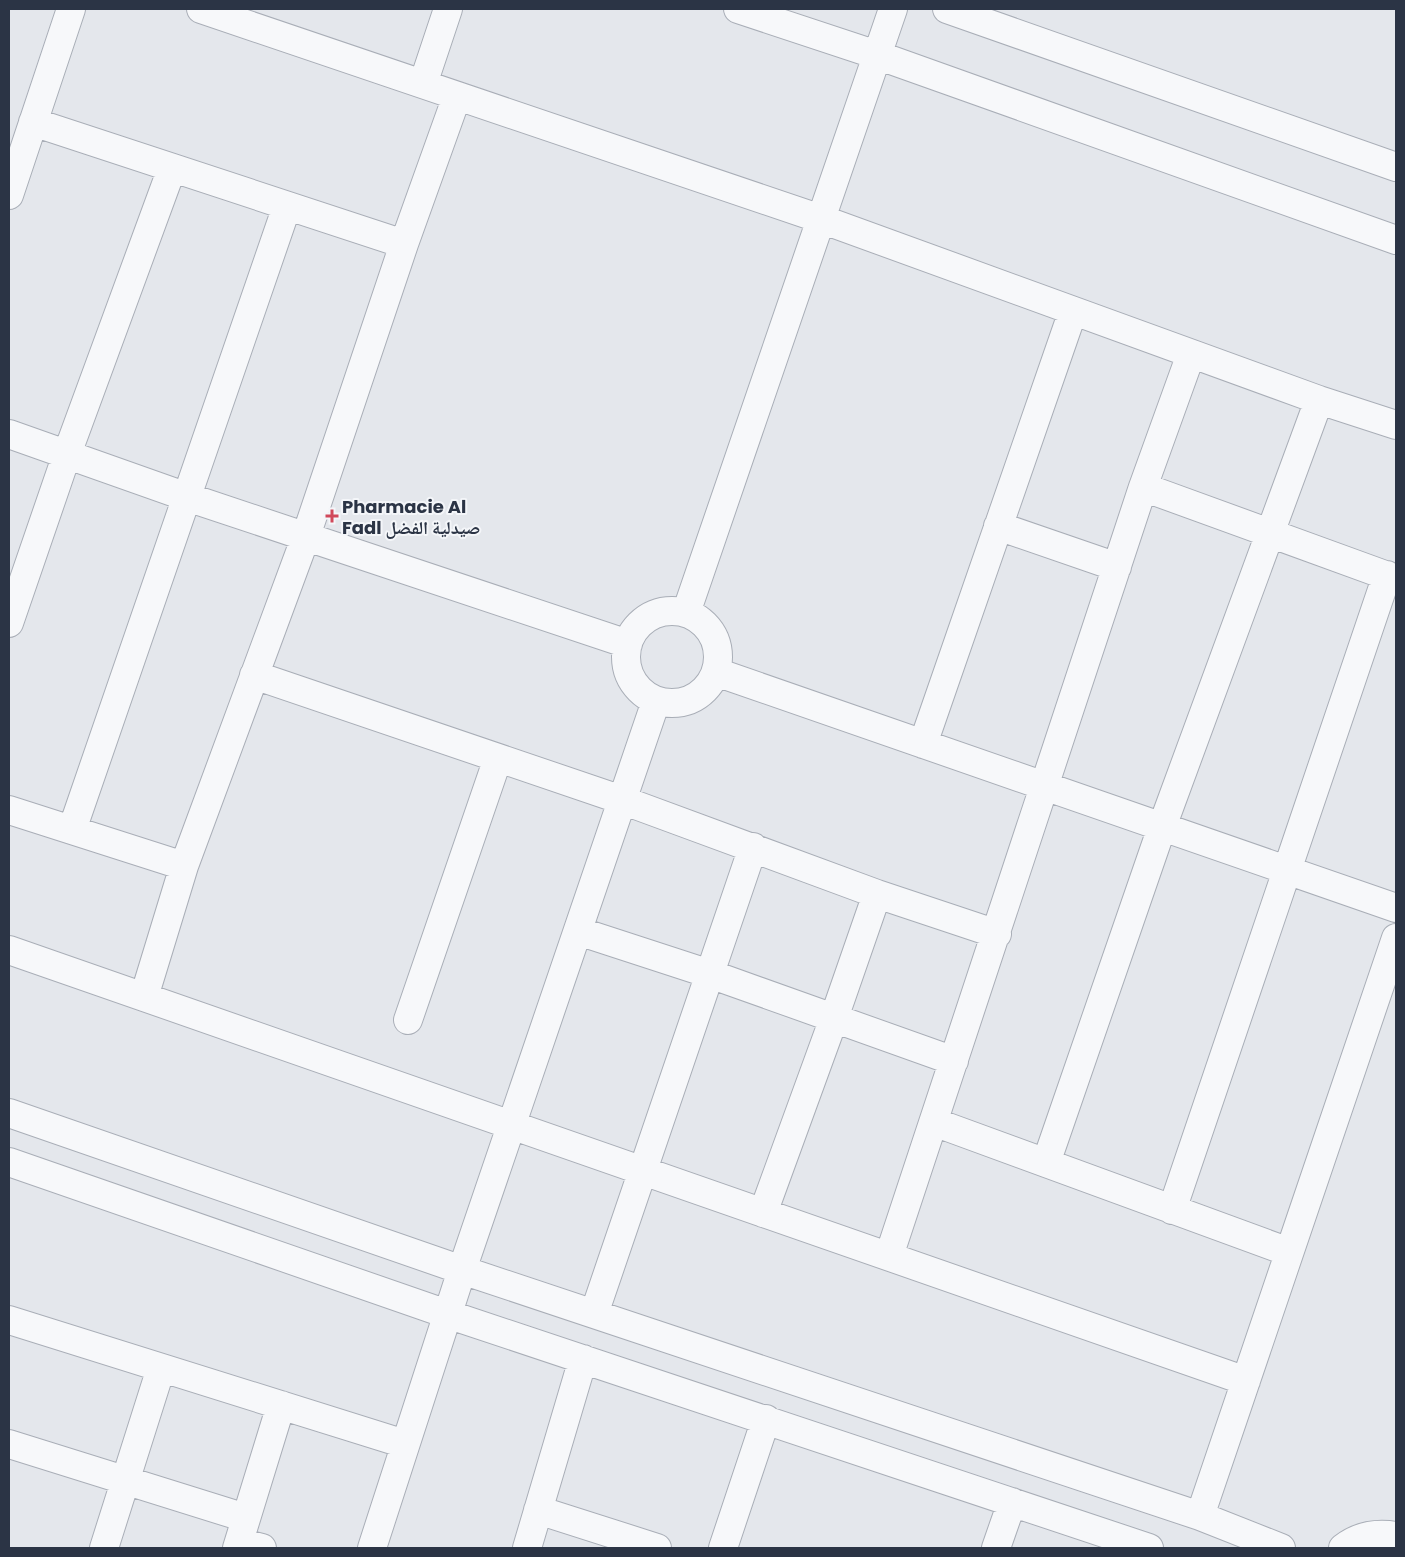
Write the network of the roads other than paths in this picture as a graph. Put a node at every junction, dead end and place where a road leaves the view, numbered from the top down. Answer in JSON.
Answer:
{"nodes":[{"id":1,"x":71,"y":9,"type":"edge"},
{"id":2,"x":201,"y":9,"type":"edge"},
{"id":3,"x":448,"y":9,"type":"edge"},
{"id":4,"x":738,"y":9,"type":"edge"},
{"id":5,"x":893,"y":9,"type":"edge"},
{"id":6,"x":947,"y":9,"type":"edge"},
{"id":7,"x":877,"y":55,"type":"junction"},
{"id":8,"x":424,"y":84,"type":"junction"},
{"id":9,"x":457,"y":96,"type":"junction"},
{"id":10,"x":34,"y":122,"type":"junction"},
{"id":11,"x":1396,"y":167,"type":"edge"},
{"id":12,"x":172,"y":168,"type":"junction"},
{"id":13,"x":9,"y":195,"type":"edge"},
{"id":14,"x":286,"y":206,"type":"junction"},
{"id":15,"x":821,"y":219,"type":"junction"},
{"id":16,"x":1396,"y":240,"type":"edge"},
{"id":17,"x":404,"y":244,"type":"junction"},
{"id":18,"x":1073,"y":311,"type":"junction"},
{"id":19,"x":1191,"y":354,"type":"junction"},
{"id":20,"x":1319,"y":400,"type":"junction"},
{"id":21,"x":1396,"y":426,"type":"edge"},
{"id":22,"x":9,"y":434,"type":"edge"},
{"id":23,"x":67,"y":454,"type":"junction"},
{"id":24,"x":1143,"y":487,"type":"junction"},
{"id":25,"x":187,"y":497,"type":"junction"},
{"id":26,"x":998,"y":526,"type":"junction"},
{"id":27,"x":1271,"y":533,"type":"junction"},
{"id":28,"x":306,"y":536,"type":"junction"},
{"id":29,"x":1117,"y":566,"type":"junction"},
{"id":30,"x":1392,"y":577,"type":"edge"},
{"id":31,"x":686,"y":613,"type":"junction"},
{"id":32,"x":9,"y":624,"type":"edge"},
{"id":33,"x":628,"y":644,"type":"junction"},
{"id":34,"x":716,"y":672,"type":"junction"},
{"id":35,"x":254,"y":675,"type":"junction"},
{"id":36,"x":656,"y":701,"type":"junction"},
{"id":37,"x":923,"y":744,"type":"junction"},
{"id":38,"x":498,"y":758,"type":"junction"},
{"id":39,"x":1044,"y":786,"type":"junction"},
{"id":40,"x":622,"y":800,"type":"junction"},
{"id":41,"x":9,"y":810,"type":"edge"},
{"id":42,"x":1162,"y":827,"type":"junction"},
{"id":43,"x":72,"y":830,"type":"junction"},
{"id":44,"x":753,"y":847,"type":"junction"},
{"id":45,"x":184,"y":866,"type":"junction"},
{"id":46,"x":1286,"y":869,"type":"junction"},
{"id":47,"x":877,"y":894,"type":"junction"},
{"id":48,"x":1396,"y":908,"type":"edge"},
{"id":49,"x":578,"y":931,"type":"junction"},
{"id":50,"x":997,"y":934,"type":"junction"},
{"id":51,"x":1396,"y":938,"type":"edge"},
{"id":52,"x":9,"y":950,"type":"edge"},
{"id":53,"x":710,"y":974,"type":"junction"},
{"id":54,"x":144,"y":997,"type":"junction"},
{"id":55,"x":834,"y":1018,"type":"junction"},
{"id":56,"x":408,"y":1020,"type":"dead end"},
{"id":57,"x":954,"y":1061,"type":"junction"},
{"id":58,"x":9,"y":1113,"type":"edge"},
{"id":59,"x":934,"y":1122,"type":"junction"},
{"id":60,"x":512,"y":1126,"type":"junction"},
{"id":61,"x":9,"y":1162,"type":"edge"},
{"id":62,"x":1046,"y":1163,"type":"junction"},
{"id":63,"x":643,"y":1171,"type":"junction"},
{"id":64,"x":1172,"y":1210,"type":"junction"},
{"id":65,"x":763,"y":1213,"type":"junction"},
{"id":66,"x":1289,"y":1252,"type":"junction"},
{"id":67,"x":889,"y":1256,"type":"junction"},
{"id":68,"x":462,"y":1270,"type":"junction"},
{"id":69,"x":448,"y":1314,"type":"junction"},
{"id":70,"x":594,"y":1314,"type":"junction"},
{"id":71,"x":9,"y":1320,"type":"edge"},
{"id":72,"x":583,"y":1359,"type":"junction"},
{"id":73,"x":161,"y":1368,"type":"junction"},
{"id":74,"x":1246,"y":1381,"type":"junction"},
{"id":75,"x":281,"y":1405,"type":"junction"},
{"id":76,"x":766,"y":1419,"type":"junction"},
{"id":77,"x":9,"y":1444,"type":"edge"},
{"id":78,"x":404,"y":1444,"type":"junction"},
{"id":79,"x":124,"y":1480,"type":"junction"},
{"id":80,"x":1012,"y":1502,"type":"junction"},
{"id":81,"x":538,"y":1510,"type":"junction"},
{"id":82,"x":1200,"y":1516,"type":"junction"},
{"id":83,"x":1396,"y":1534,"type":"edge"},
{"id":84,"x":246,"y":1539,"type":"edge"},
{"id":85,"x":104,"y":1548,"type":"edge"},
{"id":86,"x":372,"y":1548,"type":"edge"},
{"id":87,"x":527,"y":1548,"type":"edge"},
{"id":88,"x":657,"y":1548,"type":"edge"},
{"id":89,"x":723,"y":1548,"type":"edge"},
{"id":90,"x":996,"y":1548,"type":"edge"},
{"id":91,"x":1149,"y":1548,"type":"edge"},
{"id":92,"x":1281,"y":1548,"type":"edge"},
{"id":93,"x":1344,"y":1548,"type":"edge"}],
"edges":[{"from":1,"to":10,"type":"street"},
{"from":2,"to":8,"type":"street"},
{"from":3,"to":8,"type":"street"},
{"from":4,"to":7,"type":"street"},
{"from":5,"to":7,"type":"street"},
{"from":6,"to":11,"type":"street"},
{"from":7,"to":15,"type":"street"},
{"from":7,"to":16,"type":"street"},
{"from":8,"to":9,"type":"street"},
{"from":9,"to":15,"type":"street"},
{"from":9,"to":17,"type":"street"},
{"from":10,"to":12,"type":"street"},
{"from":10,"to":13,"type":"street"},
{"from":12,"to":14,"type":"street"},
{"from":12,"to":23,"type":"street"},
{"from":14,"to":17,"type":"street"},
{"from":14,"to":25,"type":"street"},
{"from":15,"to":18,"type":"street"},
{"from":15,"to":31,"type":"street"},
{"from":17,"to":28,"type":"street"},
{"from":18,"to":19,"type":"street"},
{"from":18,"to":26,"type":"street"},
{"from":19,"to":20,"type":"street"},
{"from":19,"to":24,"type":"street"},
{"from":20,"to":21,"type":"street"},
{"from":20,"to":27,"type":"street"},
{"from":22,"to":23,"type":"street"},
{"from":23,"to":25,"type":"street"},
{"from":23,"to":32,"type":"street"},
{"from":24,"to":27,"type":"street"},
{"from":24,"to":29,"type":"street"},
{"from":25,"to":28,"type":"street"},
{"from":25,"to":43,"type":"street"},
{"from":26,"to":29,"type":"street"},
{"from":26,"to":37,"type":"street"},
{"from":27,"to":30,"type":"street"},
{"from":27,"to":42,"type":"street"},
{"from":28,"to":33,"type":"street"},
{"from":28,"to":35,"type":"street"},
{"from":29,"to":39,"type":"street"},
{"from":30,"to":46,"type":"street"},
{"from":31,"to":33,"type":"street"},
{"from":31,"to":34,"type":"street"},
{"from":33,"to":36,"type":"street"},
{"from":34,"to":36,"type":"street"},
{"from":34,"to":37,"type":"street"},
{"from":35,"to":38,"type":"street"},
{"from":35,"to":45,"type":"street"},
{"from":36,"to":40,"type":"street"},
{"from":37,"to":39,"type":"street"},
{"from":38,"to":40,"type":"street"},
{"from":38,"to":56,"type":"street"},
{"from":39,"to":42,"type":"street"},
{"from":39,"to":50,"type":"street"},
{"from":40,"to":44,"type":"street"},
{"from":40,"to":49,"type":"street"},
{"from":41,"to":43,"type":"street"},
{"from":42,"to":46,"type":"street"},
{"from":42,"to":62,"type":"street"},
{"from":43,"to":45,"type":"street"},
{"from":44,"to":47,"type":"street"},
{"from":44,"to":53,"type":"street"},
{"from":45,"to":54,"type":"street"},
{"from":46,"to":48,"type":"street"},
{"from":46,"to":64,"type":"street"},
{"from":47,"to":50,"type":"street"},
{"from":47,"to":55,"type":"street"},
{"from":49,"to":53,"type":"street"},
{"from":49,"to":60,"type":"street"},
{"from":50,"to":57,"type":"street"},
{"from":51,"to":66,"type":"street"},
{"from":52,"to":54,"type":"street"},
{"from":53,"to":55,"type":"street"},
{"from":53,"to":63,"type":"street"},
{"from":54,"to":60,"type":"street"},
{"from":55,"to":57,"type":"street"},
{"from":55,"to":65,"type":"street"},
{"from":57,"to":59,"type":"street"},
{"from":58,"to":68,"type":"street"},
{"from":59,"to":62,"type":"street"},
{"from":59,"to":67,"type":"street"},
{"from":60,"to":63,"type":"street"},
{"from":60,"to":68,"type":"street"},
{"from":61,"to":69,"type":"street"},
{"from":62,"to":64,"type":"street"},
{"from":63,"to":65,"type":"street"},
{"from":63,"to":70,"type":"street"},
{"from":64,"to":66,"type":"street"},
{"from":65,"to":67,"type":"street"},
{"from":66,"to":74,"type":"street"},
{"from":67,"to":74,"type":"street"},
{"from":68,"to":69,"type":"street"},
{"from":68,"to":70,"type":"street"},
{"from":69,"to":72,"type":"street"},
{"from":69,"to":78,"type":"street"},
{"from":70,"to":82,"type":"street"},
{"from":71,"to":73,"type":"street"},
{"from":72,"to":76,"type":"street"},
{"from":72,"to":81,"type":"street"},
{"from":73,"to":75,"type":"street"},
{"from":73,"to":79,"type":"street"},
{"from":74,"to":82,"type":"street"},
{"from":75,"to":78,"type":"street"},
{"from":75,"to":84,"type":"street"},
{"from":76,"to":80,"type":"street"},
{"from":76,"to":89,"type":"street"},
{"from":77,"to":79,"type":"street"},
{"from":78,"to":86,"type":"street"},
{"from":79,"to":84,"type":"street"},
{"from":79,"to":85,"type":"street"},
{"from":80,"to":90,"type":"street"},
{"from":80,"to":91,"type":"street"},
{"from":81,"to":87,"type":"street"},
{"from":81,"to":88,"type":"street"},
{"from":82,"to":92,"type":"street"},
{"from":83,"to":93,"type":"street"}]}
